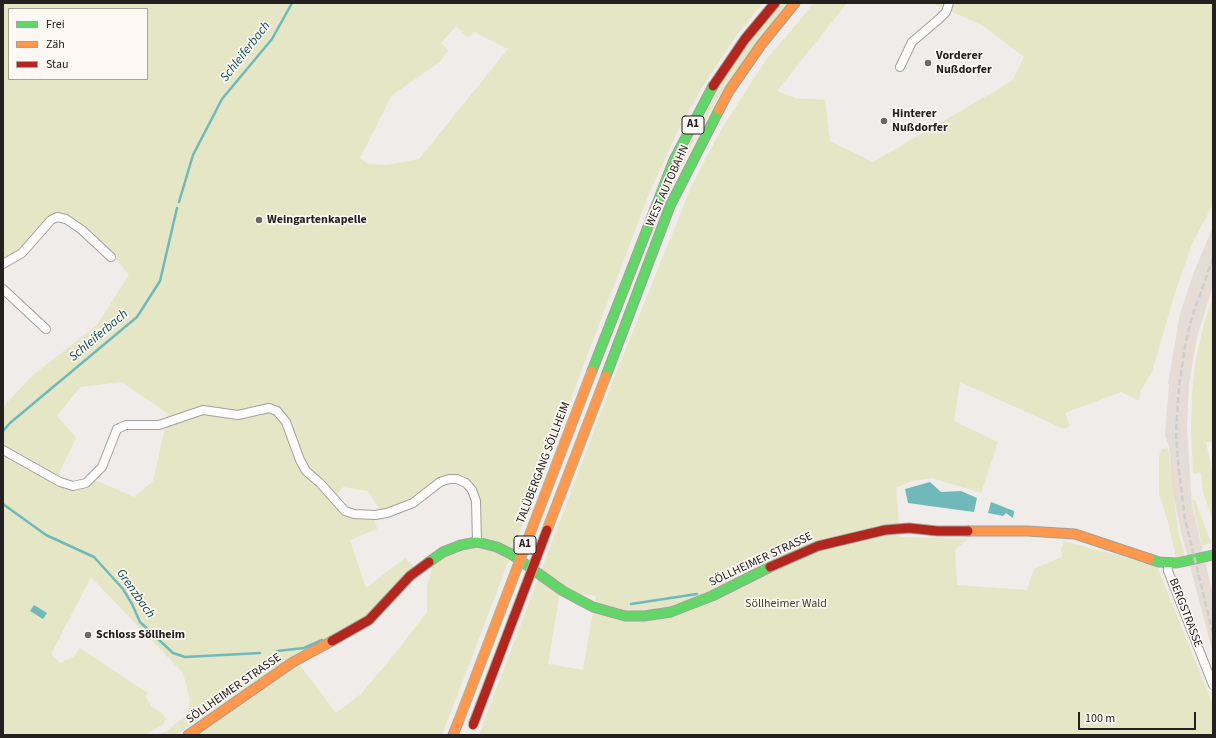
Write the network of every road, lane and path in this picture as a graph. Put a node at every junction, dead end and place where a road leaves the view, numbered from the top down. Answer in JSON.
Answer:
{"nodes":[{"id":1,"x":775,"y":3,"type":"edge"},
{"id":2,"x":795,"y":3,"type":"edge"},
{"id":3,"x":949,"y":3,"type":"edge"},
{"id":4,"x":900,"y":67,"type":"dead end"},
{"id":5,"x":111,"y":257,"type":"dead end"},
{"id":6,"x":3,"y":264,"type":"edge"},
{"id":7,"x":3,"y":289,"type":"edge"},
{"id":8,"x":46,"y":329,"type":"dead end"},
{"id":9,"x":592,"y":371,"type":"joint"},
{"id":10,"x":3,"y":450,"type":"edge"},
{"id":11,"x":477,"y":542,"type":"junction"},
{"id":12,"x":1213,"y":555,"type":"edge"},
{"id":13,"x":1168,"y":562,"type":"junction"},
{"id":14,"x":1213,"y":685,"type":"edge"},
{"id":15,"x":188,"y":735,"type":"edge"},
{"id":16,"x":453,"y":735,"type":"edge"},
{"id":17,"x":469,"y":735,"type":"edge"}],
"edges":[{"from":1,"to":9,"type":"main road","name":"WEST AUTOBAHN","number":"A1"},
{"from":2,"to":17,"type":"main road","name":"WEST AUTOBAHN","number":"A1","bridge":true},
{"from":3,"to":4,"type":"street"},
{"from":5,"to":6,"type":"street"},
{"from":7,"to":8,"type":"street"},
{"from":9,"to":16,"type":"main road","name":"TALÜBERGANG SÖLLHEIM","number":"A1","bridge":true},
{"from":10,"to":11,"type":"street"},
{"from":11,"to":13,"type":"main road","name":"SÖLLHEIMER STRASSE"},
{"from":11,"to":15,"type":"main road","name":"SÖLLHEIMER STRASSE"},
{"from":12,"to":13,"type":"main road","name":"SÖLLHEIMER STRASSE"},
{"from":13,"to":14,"type":"street","name":"BERGSTRASSE"}]}
